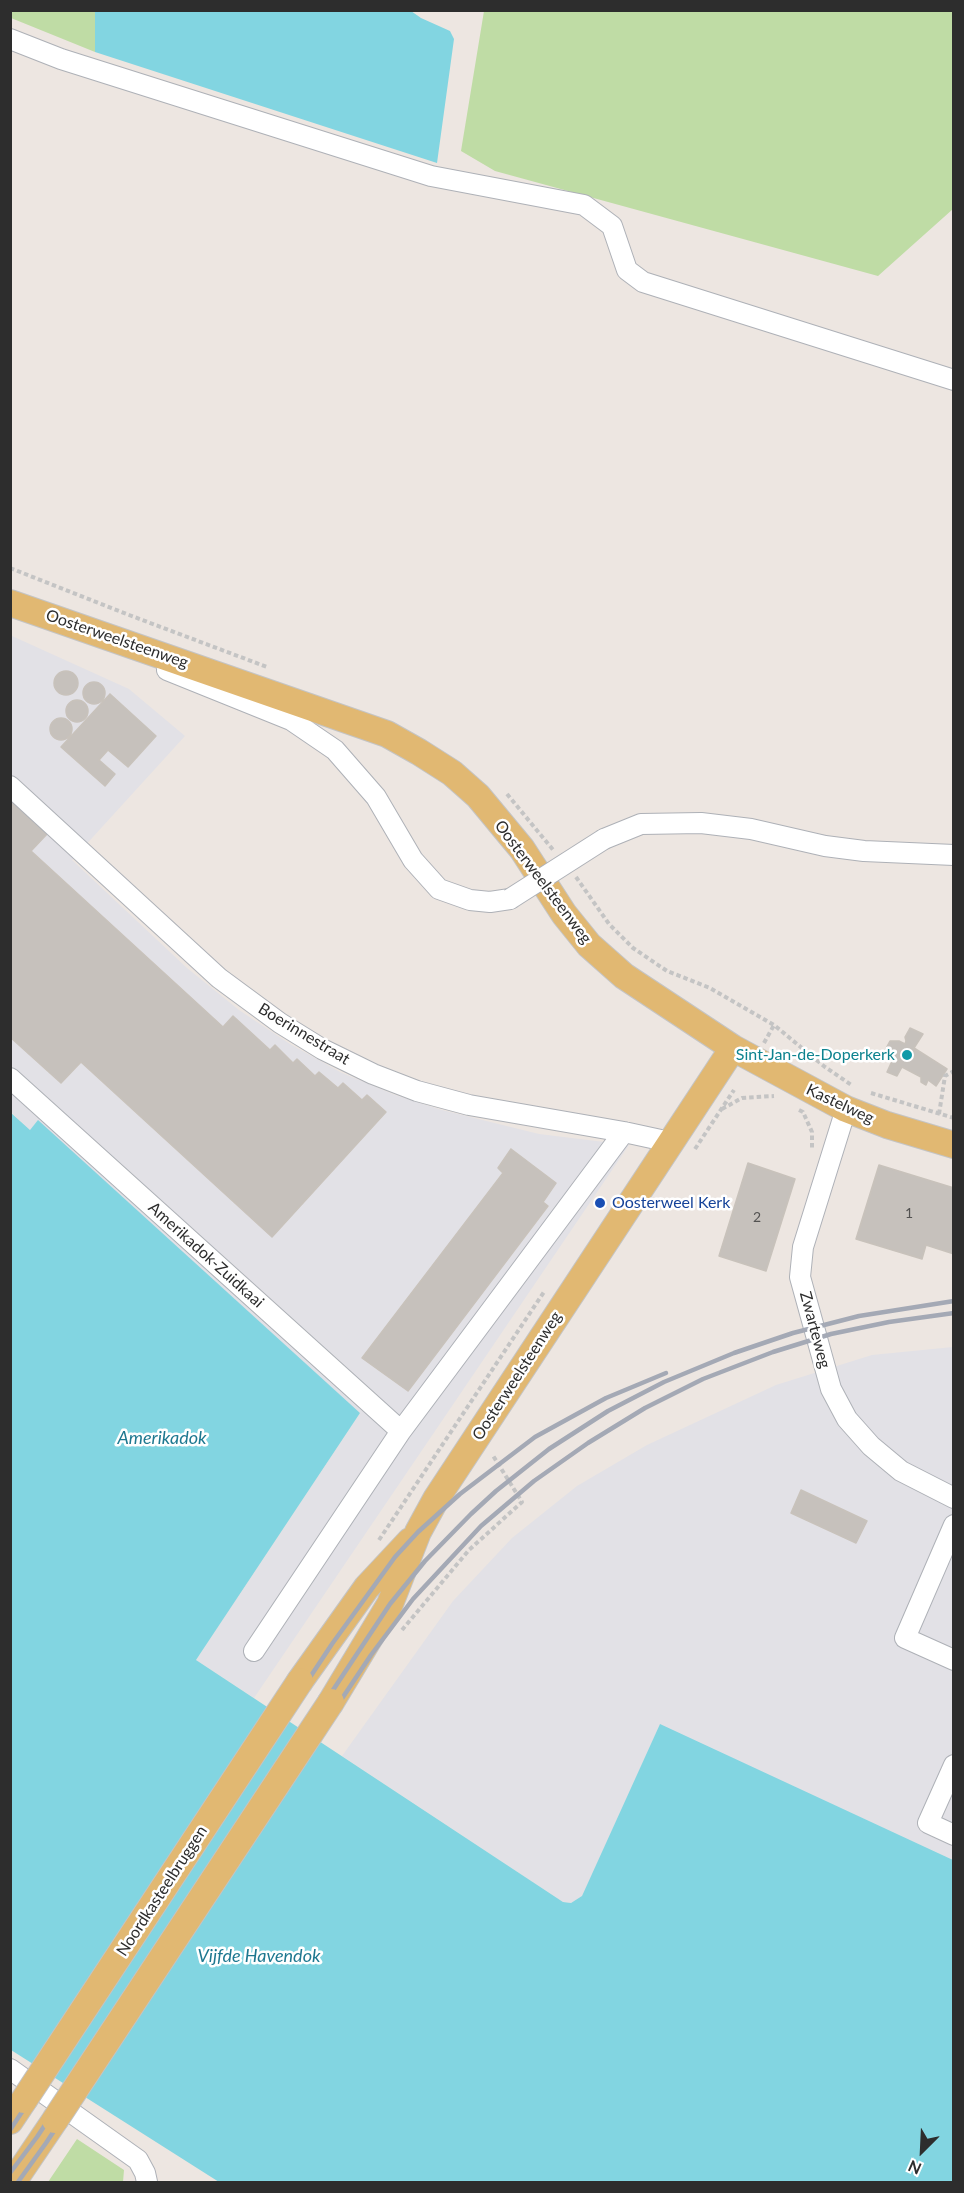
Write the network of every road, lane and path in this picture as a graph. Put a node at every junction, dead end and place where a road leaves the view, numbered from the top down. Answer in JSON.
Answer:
{"nodes":[{"id":1,"x":10,"y":39,"type":"edge"},
{"id":2,"x":954,"y":380,"type":"edge"},
{"id":3,"x":10,"y":603,"type":"edge"},
{"id":4,"x":10,"y":610,"type":"edge"},
{"id":5,"x":10,"y":786,"type":"edge"},
{"id":6,"x":954,"y":855,"type":"edge"},
{"id":7,"x":774,"y":1025,"type":"dead end"},
{"id":8,"x":733,"y":1048,"type":"junction"},
{"id":9,"x":954,"y":1071,"type":"edge"},
{"id":10,"x":10,"y":1078,"type":"edge"},
{"id":11,"x":869,"y":1093,"type":"dead end"},
{"id":12,"x":852,"y":1100,"type":"junction"},
{"id":13,"x":784,"y":1102,"type":"dead end"},
{"id":14,"x":793,"y":1107,"type":"dead end"},
{"id":15,"x":721,"y":1110,"type":"dead end"},
{"id":16,"x":939,"y":1114,"type":"junction"},
{"id":17,"x":954,"y":1118,"type":"edge"},
{"id":18,"x":624,"y":1132,"type":"junction"},
{"id":19,"x":670,"y":1143,"type":"junction"},
{"id":20,"x":954,"y":1144,"type":"edge"},
{"id":21,"x":813,"y":1159,"type":"dead end"},
{"id":22,"x":401,"y":1431,"type":"junction"},
{"id":23,"x":496,"y":1447,"type":"dead end"},
{"id":24,"x":954,"y":1498,"type":"edge"},
{"id":25,"x":954,"y":1525,"type":"edge"},
{"id":26,"x":418,"y":1532,"type":"junction"},
{"id":27,"x":396,"y":1638,"type":"dead end"},
{"id":28,"x":254,"y":1651,"type":"dead end"},
{"id":29,"x":954,"y":1660,"type":"edge"},
{"id":30,"x":300,"y":1682,"type":"joint"},
{"id":31,"x":954,"y":1765,"type":"edge"},
{"id":32,"x":954,"y":1835,"type":"edge"},
{"id":33,"x":10,"y":2069,"type":"edge"},
{"id":34,"x":17,"y":2111,"type":"edge"},
{"id":35,"x":13,"y":2182,"type":"edge"},
{"id":36,"x":147,"y":2182,"type":"edge"}],
"edges":[{"from":1,"to":2,"type":"street"},
{"from":3,"to":8,"type":"main road","name":"Oosterweelsteenweg"},
{"from":4,"to":6,"type":"street","bridge":true},
{"from":5,"to":18,"type":"street","name":"Boerinnestraat"},
{"from":7,"to":12,"type":"path"},
{"from":8,"to":12,"type":"main road","name":"Kastelweg"},
{"from":8,"to":19,"type":"main road","name":"Oosterweelsteenweg"},
{"from":9,"to":16,"type":"path"},
{"from":10,"to":22,"type":"street","name":"Amerikadok-Zuidkaai"},
{"from":11,"to":16,"type":"path"},
{"from":12,"to":20,"type":"main road","name":"Kastelweg"},
{"from":12,"to":24,"type":"street","name":"Zwarteweg"},
{"from":13,"to":15,"type":"path"},
{"from":14,"to":21,"type":"path"},
{"from":16,"to":17,"type":"path"},
{"from":18,"to":19,"type":"street","name":"Boerinnestraat"},
{"from":18,"to":22,"type":"street"},
{"from":19,"to":26,"type":"main road","name":"Oosterweelsteenweg"},
{"from":22,"to":28,"type":"street"},
{"from":23,"to":27,"type":"path"},
{"from":25,"to":29,"type":"street"},
{"from":26,"to":30,"type":"main road","name":"Oosterweelsteenweg"},
{"from":26,"to":35,"type":"main road","name":"Oosterweelsteenweg","bridge":true},
{"from":30,"to":34,"type":"main road","name":"Noordkasteelbruggen","bridge":true},
{"from":31,"to":32,"type":"street"},
{"from":33,"to":36,"type":"street"}]}
